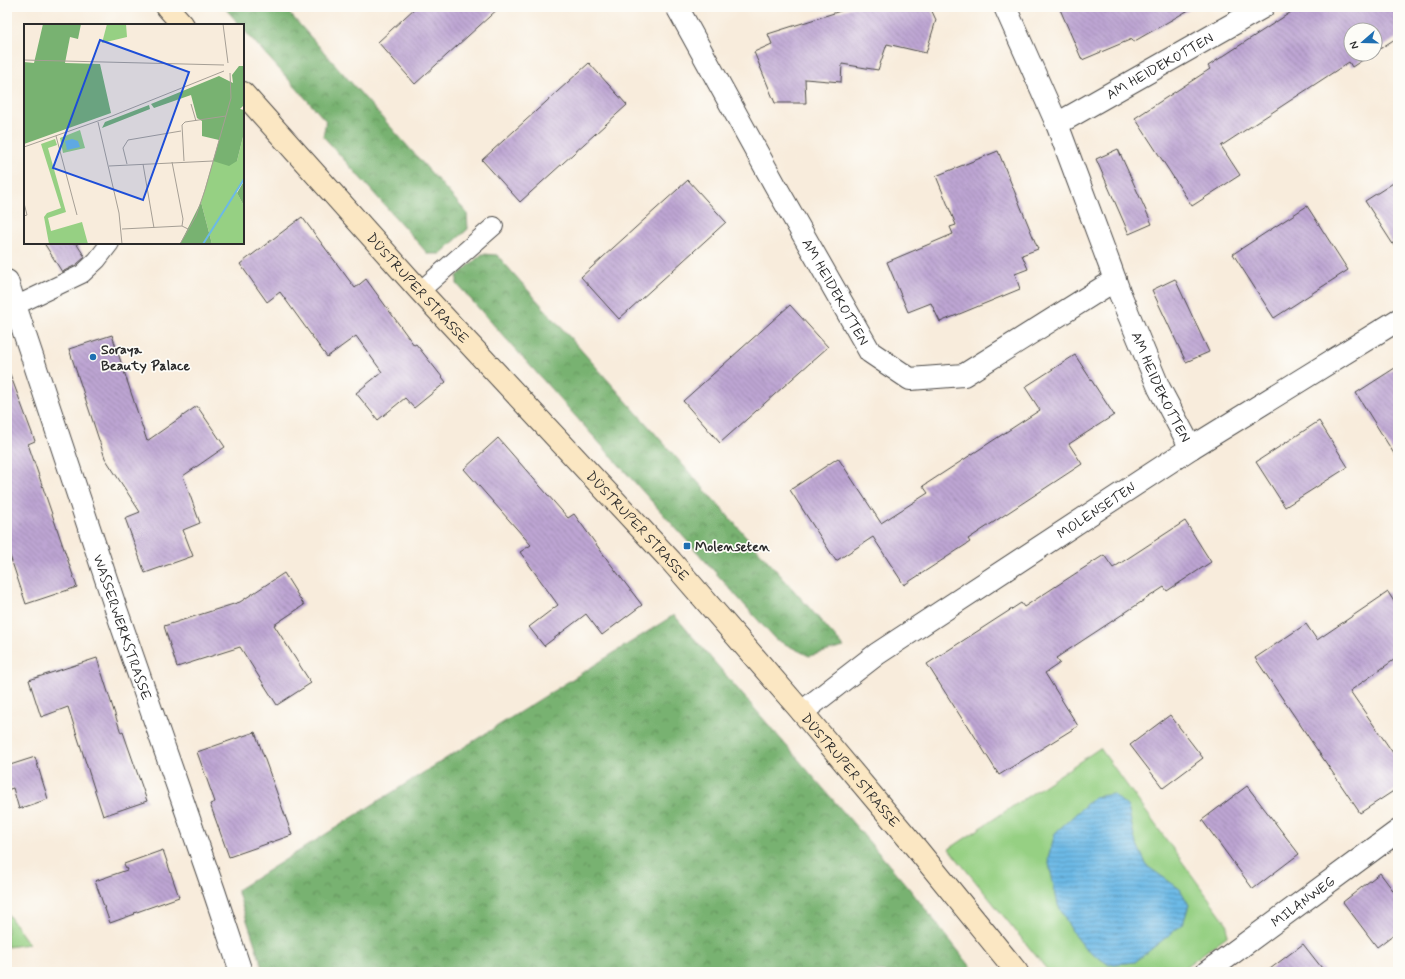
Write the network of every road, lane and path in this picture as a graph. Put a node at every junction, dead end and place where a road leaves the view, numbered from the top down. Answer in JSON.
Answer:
{"nodes":[{"id":1,"x":167,"y":7,"type":"edge"},
{"id":2,"x":677,"y":7,"type":"edge"},
{"id":3,"x":1005,"y":7,"type":"edge"},
{"id":4,"x":1263,"y":7,"type":"edge"},
{"id":5,"x":182,"y":24,"type":"edge"},
{"id":6,"x":244,"y":93,"type":"edge"},
{"id":7,"x":1057,"y":124,"type":"junction"},
{"id":8,"x":494,"y":226,"type":"dead end"},
{"id":9,"x":109,"y":244,"type":"edge"},
{"id":10,"x":1115,"y":280,"type":"junction"},
{"id":11,"x":7,"y":281,"type":"edge"},
{"id":12,"x":420,"y":291,"type":"junction"},
{"id":13,"x":14,"y":315,"type":"edge"},
{"id":14,"x":1398,"y":320,"type":"edge"},
{"id":15,"x":1191,"y":448,"type":"junction"},
{"id":16,"x":802,"y":712,"type":"junction"},
{"id":17,"x":1398,"y":831,"type":"edge"},
{"id":18,"x":241,"y":972,"type":"edge"},
{"id":19,"x":1017,"y":972,"type":"edge"},
{"id":20,"x":1207,"y":972,"type":"edge"}],
"edges":[{"from":1,"to":5,"type":"street"},
{"from":2,"to":10,"type":"street","name":"AM HEIDEKOTTEN"},
{"from":3,"to":7,"type":"street","name":"AM HEIDEKOTTEN"},
{"from":4,"to":7,"type":"street","name":"AM HEIDEKOTTEN"},
{"from":6,"to":12,"type":"street","name":"DÜSTRUPER STRASSE"},
{"from":7,"to":10,"type":"street","name":"AM HEIDEKOTTEN"},
{"from":8,"to":12,"type":"lane"},
{"from":9,"to":13,"type":"lane"},
{"from":10,"to":15,"type":"street","name":"AM HEIDEKOTTEN"},
{"from":11,"to":13,"type":"street","name":"WASSERWERKSTRASSE"},
{"from":12,"to":16,"type":"street","name":"DÜSTRUPER STRASSE"},
{"from":13,"to":18,"type":"street","name":"WASSERWERKSTRASSE"},
{"from":14,"to":15,"type":"street","name":"MOLENSETEN"},
{"from":15,"to":16,"type":"street","name":"MOLENSETEN"},
{"from":16,"to":19,"type":"street","name":"DÜSTRUPER STRASSE"},
{"from":17,"to":20,"type":"street","name":"MILANWEG"}]}
